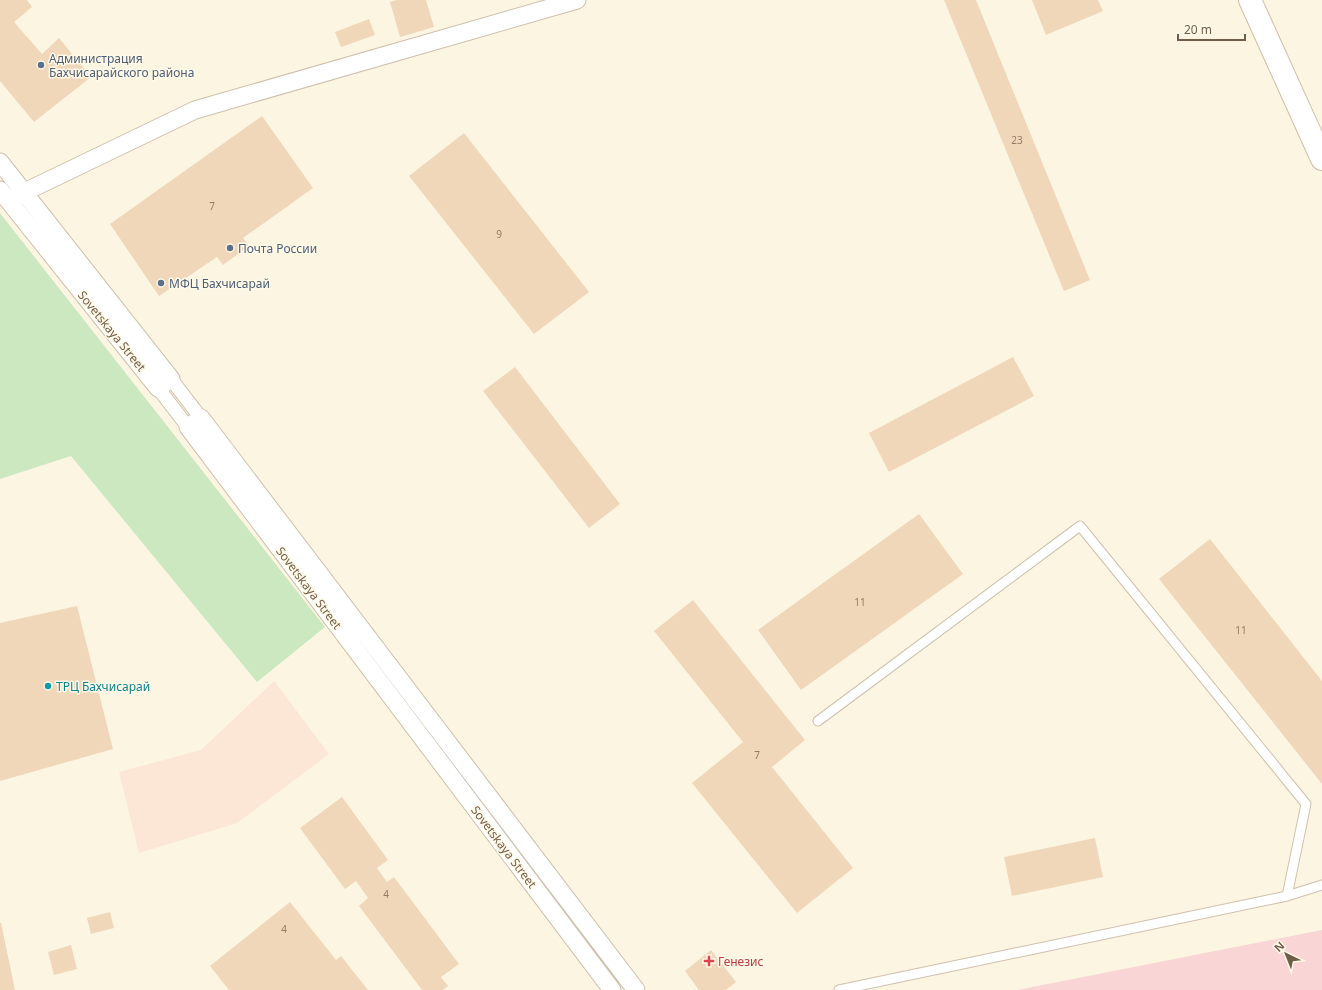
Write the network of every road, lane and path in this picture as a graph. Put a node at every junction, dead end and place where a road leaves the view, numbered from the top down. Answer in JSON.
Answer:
{"nodes":[{"id":1,"x":577,"y":0,"type":"edge"},
{"id":2,"x":1250,"y":0,"type":"edge"},
{"id":3,"x":1322,"y":159,"type":"edge"},
{"id":4,"x":0,"y":162,"type":"edge"},
{"id":5,"x":25,"y":193,"type":"junction"},
{"id":6,"x":4,"y":195,"type":"edge"},
{"id":7,"x":164,"y":383,"type":"junction"},
{"id":8,"x":194,"y":422,"type":"junction"},
{"id":9,"x":818,"y":721,"type":"dead end"},
{"id":10,"x":1322,"y":885,"type":"edge"},
{"id":11,"x":1287,"y":896,"type":"junction"},
{"id":12,"x":612,"y":990,"type":"edge"},
{"id":13,"x":636,"y":990,"type":"edge"},
{"id":14,"x":839,"y":990,"type":"edge"}],
"edges":[{"from":1,"to":5,"type":"street"},
{"from":2,"to":3,"type":"main road"},
{"from":4,"to":5,"type":"street"},
{"from":5,"to":6,"type":"street"},
{"from":5,"to":7,"type":"street"},
{"from":6,"to":7,"type":"street","name":"Sovetskaya Street"},
{"from":7,"to":8,"type":"street","name":"Sovetskaya Street"},
{"from":8,"to":12,"type":"street","name":"Sovetskaya Street"},
{"from":8,"to":13,"type":"street"},
{"from":9,"to":11,"type":"lane"},
{"from":10,"to":11,"type":"lane"},
{"from":11,"to":14,"type":"lane"}]}
